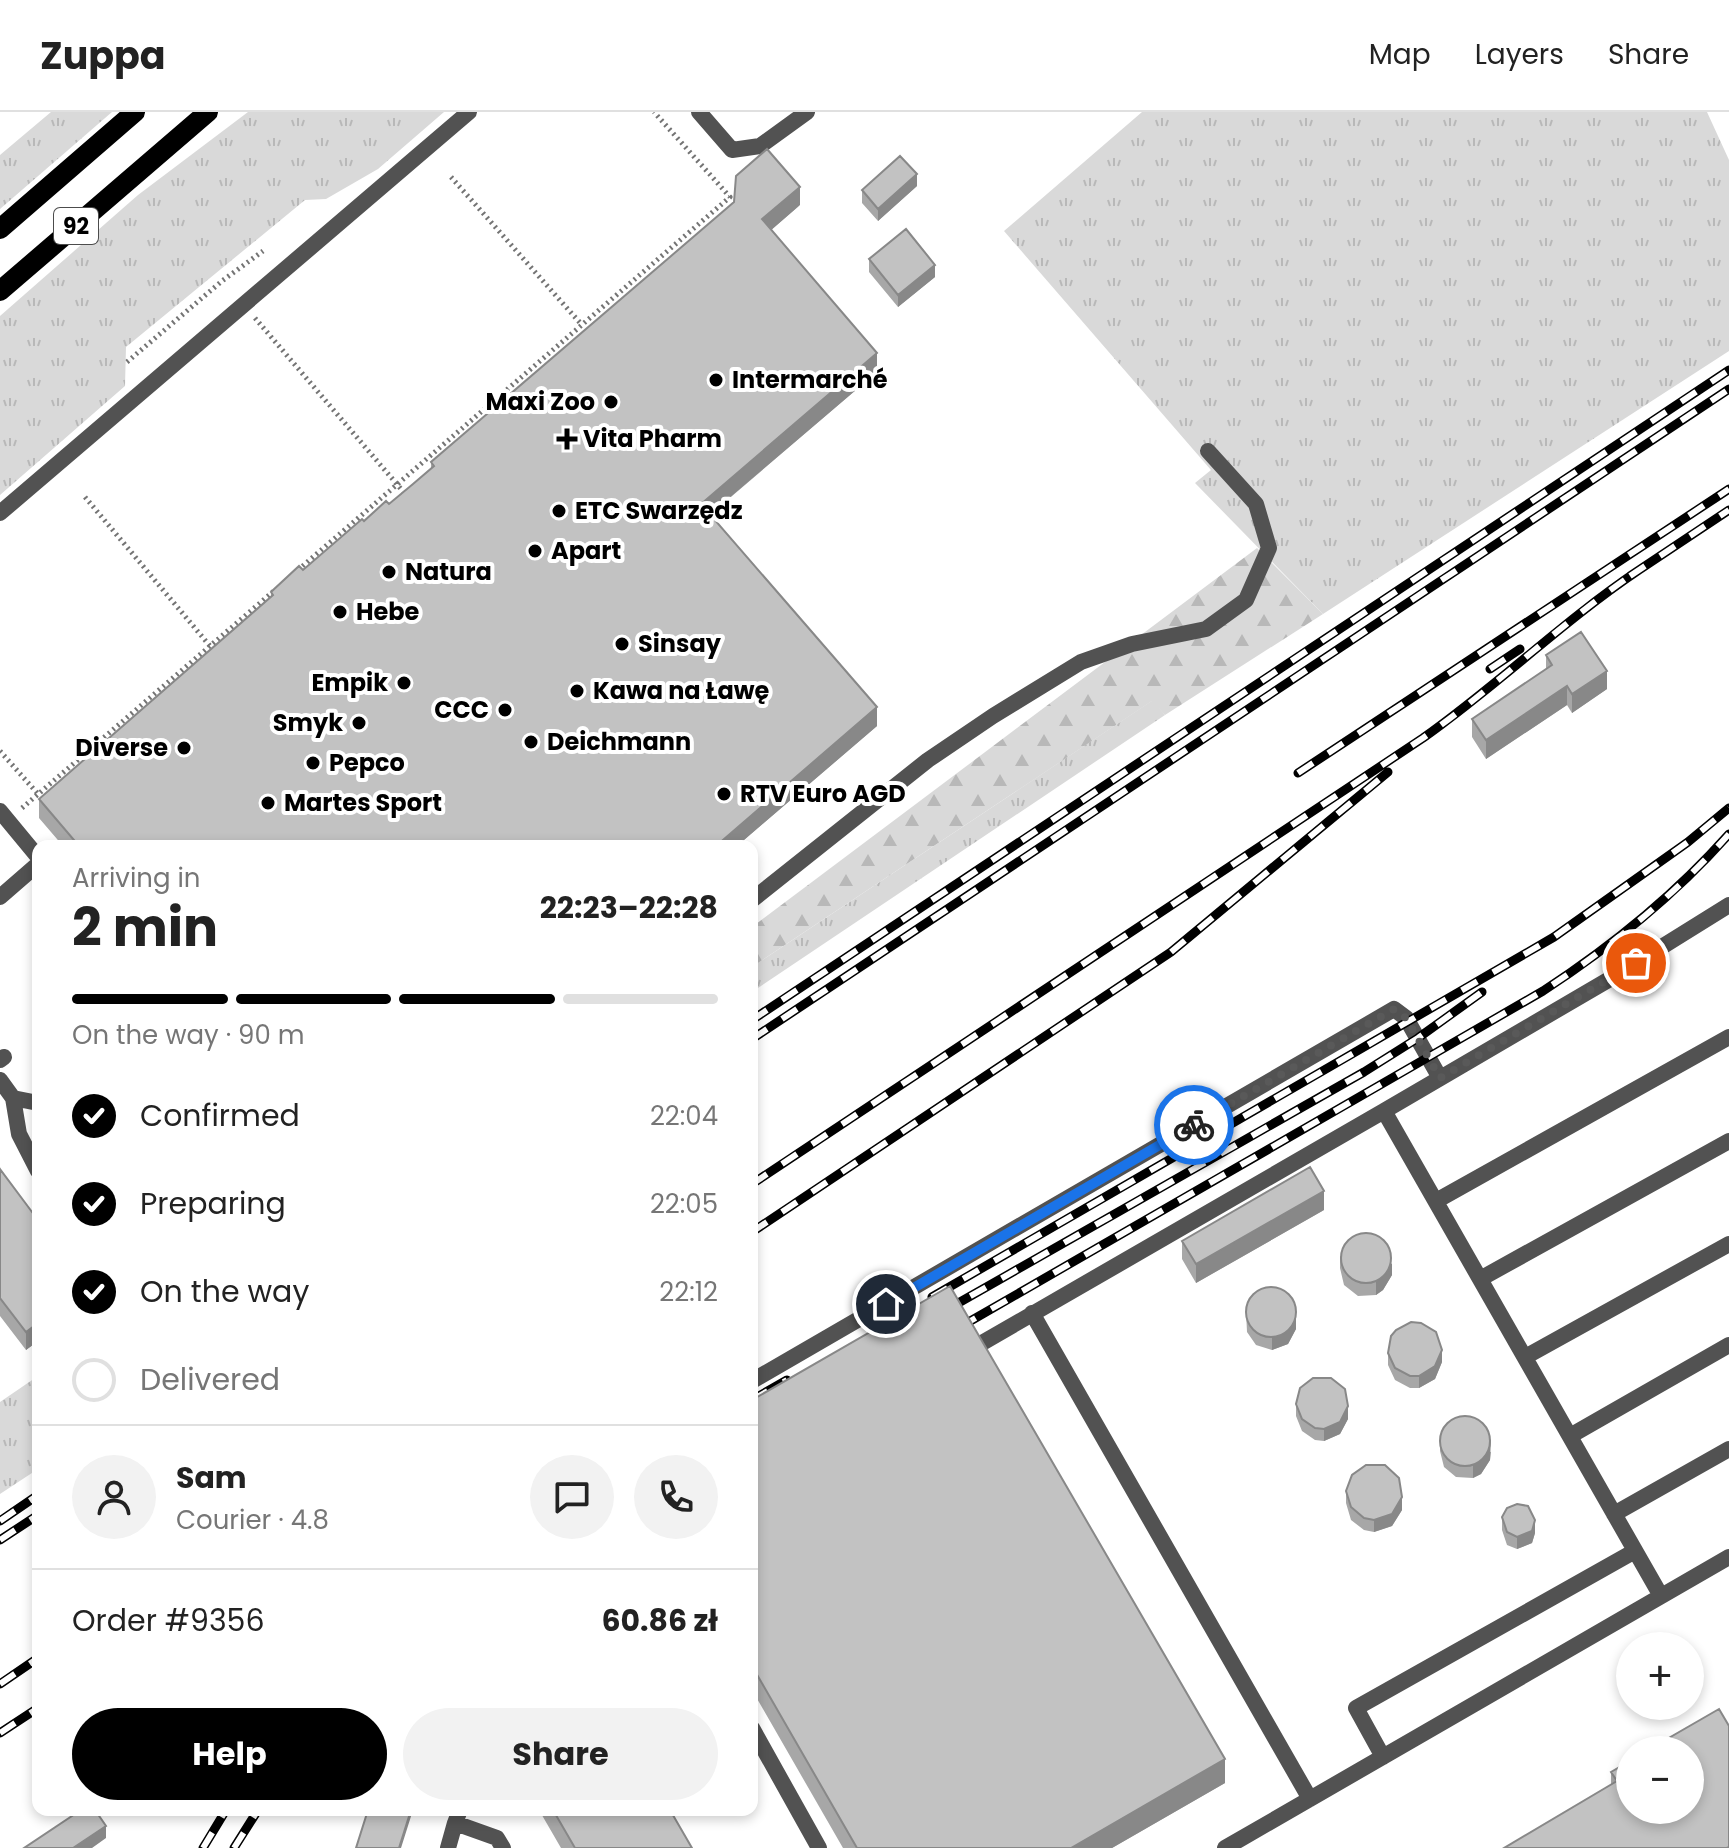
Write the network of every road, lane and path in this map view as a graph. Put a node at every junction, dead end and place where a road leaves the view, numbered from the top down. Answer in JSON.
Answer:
{"nodes":[{"id":1,"x":135,"y":112,"type":"edge"},
{"id":2,"x":208,"y":112,"type":"edge"},
{"id":3,"x":469,"y":112,"type":"edge"},
{"id":4,"x":654,"y":112,"type":"edge"},
{"id":5,"x":699,"y":112,"type":"edge"},
{"id":6,"x":807,"y":112,"type":"edge"},
{"id":7,"x":451,"y":177,"type":"dead end"},
{"id":8,"x":0,"y":229,"type":"edge"},
{"id":9,"x":263,"y":251,"type":"dead end"},
{"id":10,"x":0,"y":291,"type":"edge"},
{"id":11,"x":242,"y":304,"type":"junction"},
{"id":12,"x":582,"y":325,"type":"junction"},
{"id":13,"x":127,"y":362,"type":"dead end"},
{"id":14,"x":1208,"y":451,"type":"dead end"},
{"id":15,"x":398,"y":484,"type":"junction"},
{"id":16,"x":85,"y":497,"type":"dead end"},
{"id":17,"x":413,"y":503,"type":"edge"},
{"id":18,"x":0,"y":513,"type":"edge"},
{"id":19,"x":290,"y":577,"type":"edge"},
{"id":20,"x":278,"y":587,"type":"edge"},
{"id":21,"x":210,"y":646,"type":"junction"},
{"id":22,"x":0,"y":751,"type":"edge"},
{"id":23,"x":38,"y":794,"type":"junction"},
{"id":24,"x":4,"y":816,"type":"edge"},
{"id":25,"x":32,"y":850,"type":"edge"},
{"id":26,"x":32,"y":869,"type":"edge"},
{"id":27,"x":758,"y":895,"type":"edge"},
{"id":28,"x":0,"y":897,"type":"edge"},
{"id":29,"x":1729,"y":905,"type":"edge"},
{"id":30,"x":1729,"y":1037,"type":"edge"},
{"id":31,"x":1440,"y":1078,"type":"junction"},
{"id":32,"x":0,"y":1080,"type":"edge"},
{"id":33,"x":13,"y":1098,"type":"junction"},
{"id":34,"x":32,"y":1102,"type":"edge"},
{"id":35,"x":1384,"y":1111,"type":"junction"},
{"id":36,"x":1729,"y":1141,"type":"edge"},
{"id":37,"x":32,"y":1159,"type":"edge"},
{"id":38,"x":1436,"y":1201,"type":"junction"},
{"id":39,"x":1729,"y":1244,"type":"edge"},
{"id":40,"x":1480,"y":1279,"type":"junction"},
{"id":41,"x":1032,"y":1313,"type":"junction"},
{"id":42,"x":982,"y":1343,"type":"edge"},
{"id":43,"x":1729,"y":1345,"type":"edge"},
{"id":44,"x":1525,"y":1357,"type":"junction"},
{"id":45,"x":758,"y":1378,"type":"edge"},
{"id":46,"x":1570,"y":1436,"type":"junction"},
{"id":47,"x":1729,"y":1449,"type":"edge"},
{"id":48,"x":1614,"y":1514,"type":"junction"},
{"id":49,"x":1635,"y":1551,"type":"junction"},
{"id":50,"x":1729,"y":1557,"type":"edge"},
{"id":51,"x":1661,"y":1596,"type":"junction"},
{"id":52,"x":758,"y":1739,"type":"edge"},
{"id":53,"x":1383,"y":1757,"type":"junction"},
{"id":54,"x":1310,"y":1799,"type":"junction"},
{"id":55,"x":458,"y":1816,"type":"edge"},
{"id":56,"x":448,"y":1848,"type":"edge"},
{"id":57,"x":503,"y":1848,"type":"edge"},
{"id":58,"x":819,"y":1848,"type":"edge"},
{"id":59,"x":1225,"y":1848,"type":"edge"}],
"edges":[{"from":1,"to":8,"type":"main road","number":"92"},
{"from":2,"to":10,"type":"main road","number":"92"},
{"from":3,"to":11,"type":"street"},
{"from":4,"to":12,"type":"path"},
{"from":5,"to":6,"type":"street"},
{"from":7,"to":12,"type":"path"},
{"from":9,"to":13,"type":"path"},
{"from":11,"to":15,"type":"path"},
{"from":11,"to":18,"type":"street"},
{"from":12,"to":15,"type":"path"},
{"from":14,"to":27,"type":"street"},
{"from":15,"to":17,"type":"path"},
{"from":15,"to":19,"type":"path"},
{"from":16,"to":21,"type":"path"},
{"from":20,"to":21,"type":"path"},
{"from":21,"to":23,"type":"path"},
{"from":22,"to":23,"type":"path"},
{"from":23,"to":24,"type":"path"},
{"from":24,"to":25,"type":"street"},
{"from":26,"to":28,"type":"street"},
{"from":29,"to":31,"type":"street"},
{"from":30,"to":38,"type":"street"},
{"from":31,"to":35,"type":"street"},
{"from":31,"to":45,"type":"street"},
{"from":32,"to":33,"type":"street"},
{"from":33,"to":34,"type":"street"},
{"from":33,"to":37,"type":"street"},
{"from":35,"to":38,"type":"street"},
{"from":35,"to":41,"type":"street"},
{"from":36,"to":40,"type":"street"},
{"from":38,"to":40,"type":"street"},
{"from":39,"to":44,"type":"street"},
{"from":40,"to":44,"type":"street"},
{"from":41,"to":42,"type":"street"},
{"from":41,"to":54,"type":"street"},
{"from":43,"to":46,"type":"street"},
{"from":44,"to":46,"type":"street"},
{"from":46,"to":48,"type":"street"},
{"from":47,"to":48,"type":"street"},
{"from":48,"to":49,"type":"street"},
{"from":49,"to":51,"type":"street"},
{"from":49,"to":53,"type":"street"},
{"from":50,"to":51,"type":"street"},
{"from":51,"to":53,"type":"street"},
{"from":52,"to":58,"type":"street"},
{"from":53,"to":54,"type":"street"},
{"from":54,"to":59,"type":"street"},
{"from":55,"to":56,"type":"street"},
{"from":55,"to":57,"type":"street"}]}
